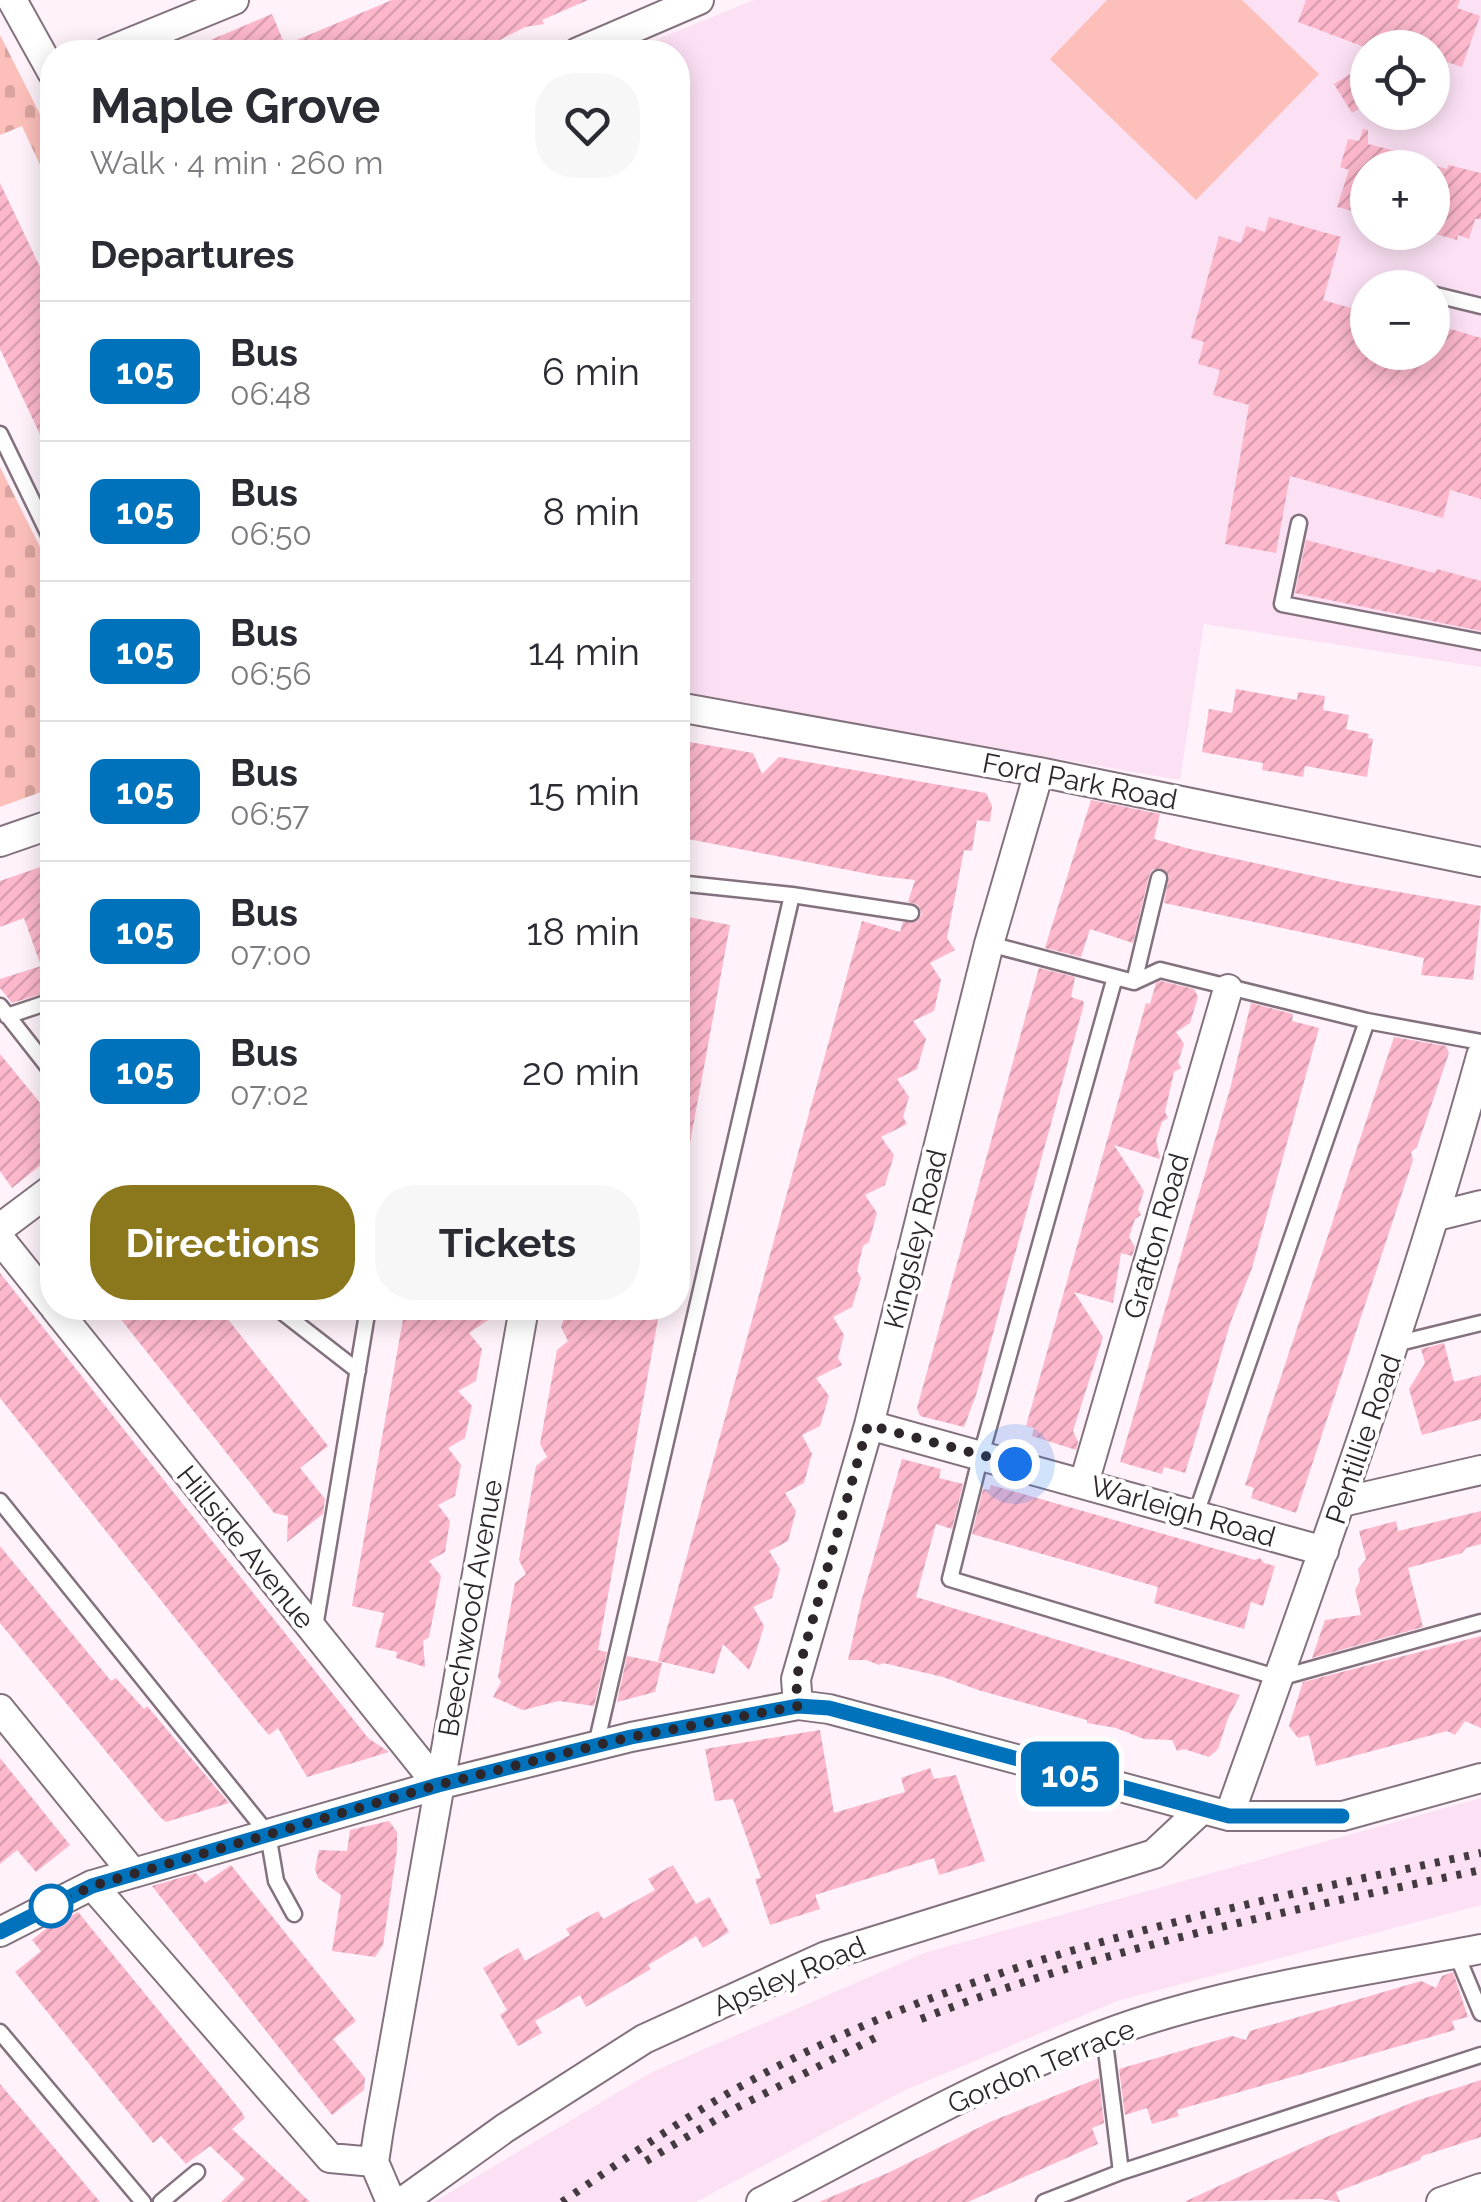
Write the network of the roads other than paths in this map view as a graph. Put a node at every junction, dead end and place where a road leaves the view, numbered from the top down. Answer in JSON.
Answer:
{"nodes":[{"id":1,"x":12,"y":0,"type":"edge"},
{"id":2,"x":234,"y":0,"type":"edge"},
{"id":3,"x":698,"y":0,"type":"edge"},
{"id":4,"x":136,"y":40,"type":"edge"},
{"id":5,"x":606,"y":40,"type":"edge"},
{"id":6,"x":40,"y":50,"type":"edge"},
{"id":7,"x":1450,"y":298,"type":"edge"},
{"id":8,"x":1481,"y":306,"type":"edge"},
{"id":9,"x":0,"y":434,"type":"edge"},
{"id":10,"x":40,"y":516,"type":"edge"},
{"id":11,"x":1299,"y":523,"type":"dead end"},
{"id":12,"x":1481,"y":642,"type":"edge"},
{"id":13,"x":690,"y":709,"type":"edge"},
{"id":14,"x":1039,"y":772,"type":"junction"},
{"id":15,"x":40,"y":828,"type":"edge"},
{"id":16,"x":0,"y":842,"type":"edge"},
{"id":17,"x":1481,"y":862,"type":"edge"},
{"id":18,"x":1159,"y":878,"type":"dead end"},
{"id":19,"x":690,"y":885,"type":"edge"},
{"id":20,"x":792,"y":895,"type":"junction"},
{"id":21,"x":912,"y":914,"type":"dead end"},
{"id":22,"x":989,"y":944,"type":"junction"},
{"id":23,"x":1115,"y":977,"type":"junction"},
{"id":24,"x":1134,"y":982,"type":"junction"},
{"id":25,"x":1228,"y":989,"type":"junction"},
{"id":26,"x":40,"y":1004,"type":"edge"},
{"id":27,"x":4,"y":1011,"type":"edge"},
{"id":28,"x":1367,"y":1021,"type":"junction"},
{"id":29,"x":1481,"y":1042,"type":"edge"},
{"id":30,"x":1481,"y":1056,"type":"edge"},
{"id":31,"x":40,"y":1057,"type":"edge"},
{"id":32,"x":40,"y":1198,"type":"edge"},
{"id":33,"x":1481,"y":1205,"type":"edge"},
{"id":34,"x":1437,"y":1216,"type":"junction"},
{"id":35,"x":0,"y":1228,"type":"edge"},
{"id":36,"x":0,"y":1238,"type":"edge"},
{"id":37,"x":40,"y":1288,"type":"edge"},
{"id":38,"x":65,"y":1320,"type":"edge"},
{"id":39,"x":293,"y":1320,"type":"edge"},
{"id":40,"x":366,"y":1320,"type":"edge"},
{"id":41,"x":522,"y":1320,"type":"edge"},
{"id":42,"x":1481,"y":1323,"type":"edge"},
{"id":43,"x":1395,"y":1344,"type":"junction"},
{"id":44,"x":358,"y":1371,"type":"junction"},
{"id":45,"x":868,"y":1425,"type":"junction"},
{"id":46,"x":981,"y":1456,"type":"junction"},
{"id":47,"x":1481,"y":1470,"type":"edge"},
{"id":48,"x":1084,"y":1483,"type":"junction"},
{"id":49,"x":0,"y":1501,"type":"edge"},
{"id":50,"x":1342,"y":1502,"type":"junction"},
{"id":51,"x":1196,"y":1514,"type":"junction"},
{"id":52,"x":1324,"y":1551,"type":"junction"},
{"id":53,"x":1481,"y":1622,"type":"edge"},
{"id":54,"x":315,"y":1632,"type":"junction"},
{"id":55,"x":1279,"y":1678,"type":"junction"},
{"id":56,"x":798,"y":1706,"type":"junction"},
{"id":57,"x":0,"y":1708,"type":"edge"},
{"id":58,"x":596,"y":1745,"type":"junction"},
{"id":59,"x":1481,"y":1778,"type":"edge"},
{"id":60,"x":438,"y":1785,"type":"junction"},
{"id":61,"x":1201,"y":1810,"type":"junction"},
{"id":62,"x":1229,"y":1816,"type":"junction"},
{"id":63,"x":268,"y":1834,"type":"junction"},
{"id":64,"x":133,"y":1873,"type":"junction"},
{"id":65,"x":92,"y":1886,"type":"junction"},
{"id":66,"x":294,"y":1914,"type":"dead end"},
{"id":67,"x":0,"y":1932,"type":"edge"},
{"id":68,"x":1469,"y":1951,"type":"edge"},
{"id":69,"x":1481,"y":2013,"type":"edge"},
{"id":70,"x":0,"y":2032,"type":"edge"},
{"id":71,"x":1104,"y":2034,"type":"junction"},
{"id":72,"x":1481,"y":2055,"type":"edge"},
{"id":73,"x":374,"y":2162,"type":"junction"},
{"id":74,"x":197,"y":2172,"type":"dead end"},
{"id":75,"x":1122,"y":2172,"type":"junction"},
{"id":76,"x":1481,"y":2188,"type":"edge"},
{"id":77,"x":144,"y":2202,"type":"edge"},
{"id":78,"x":161,"y":2202,"type":"edge"},
{"id":79,"x":390,"y":2202,"type":"edge"},
{"id":80,"x":402,"y":2202,"type":"edge"},
{"id":81,"x":761,"y":2202,"type":"edge"},
{"id":82,"x":1044,"y":2202,"type":"edge"},
{"id":83,"x":1441,"y":2202,"type":"edge"}],
"edges":[{"from":1,"to":6,"type":"street"},
{"from":2,"to":4,"type":"street"},
{"from":3,"to":5,"type":"street"},
{"from":7,"to":8,"type":"lane"},
{"from":9,"to":10,"type":"lane"},
{"from":11,"to":12,"type":"lane"},
{"from":13,"to":14,"type":"street","name":"Ford Park Road"},
{"from":14,"to":17,"type":"street","name":"Ford Park Road"},
{"from":14,"to":22,"type":"street","name":"Kingsley Road"},
{"from":15,"to":16,"type":"street"},
{"from":18,"to":24,"type":"lane"},
{"from":19,"to":20,"type":"lane"},
{"from":20,"to":21,"type":"lane"},
{"from":20,"to":58,"type":"lane"},
{"from":22,"to":23,"type":"lane"},
{"from":22,"to":45,"type":"street","name":"Kingsley Road"},
{"from":23,"to":24,"type":"lane"},
{"from":23,"to":46,"type":"lane"},
{"from":24,"to":25,"type":"lane"},
{"from":25,"to":28,"type":"lane"},
{"from":25,"to":48,"type":"street","name":"Grafton Road"},
{"from":26,"to":27,"type":"lane"},
{"from":27,"to":31,"type":"lane"},
{"from":28,"to":29,"type":"lane"},
{"from":28,"to":51,"type":"lane"},
{"from":30,"to":34,"type":"street","name":"Pentillie Road"},
{"from":32,"to":35,"type":"street"},
{"from":33,"to":34,"type":"street"},
{"from":34,"to":43,"type":"street","name":"Pentillie Road"},
{"from":36,"to":37,"type":"street","name":"Hillside Avenue"},
{"from":38,"to":54,"type":"street","name":"Hillside Avenue"},
{"from":39,"to":44,"type":"lane"},
{"from":40,"to":44,"type":"lane"},
{"from":41,"to":60,"type":"street","name":"Beechwood Avenue"},
{"from":42,"to":43,"type":"lane"},
{"from":43,"to":50,"type":"street","name":"Pentillie Road"},
{"from":44,"to":54,"type":"lane"},
{"from":45,"to":46,"type":"street","name":"Warleigh Road"},
{"from":45,"to":56,"type":"street","name":"Kingsley Road"},
{"from":46,"to":48,"type":"street","name":"Warleigh Road"},
{"from":46,"to":55,"type":"lane"},
{"from":47,"to":50,"type":"street"},
{"from":48,"to":51,"type":"street","name":"Warleigh Road"},
{"from":49,"to":63,"type":"lane"},
{"from":50,"to":52,"type":"street","name":"Pentillie Road"},
{"from":51,"to":52,"type":"street","name":"Warleigh Road"},
{"from":52,"to":55,"type":"street","name":"Pentillie Road"},
{"from":53,"to":55,"type":"lane"},
{"from":54,"to":60,"type":"street","name":"Hillside Avenue"},
{"from":55,"to":62,"type":"street","name":"Pentillie Road"},
{"from":56,"to":58,"type":"street"},
{"from":56,"to":61,"type":"street"},
{"from":57,"to":64,"type":"street"},
{"from":58,"to":60,"type":"street"},
{"from":59,"to":62,"type":"street"},
{"from":60,"to":63,"type":"street"},
{"from":60,"to":73,"type":"street","name":"Beechwood Avenue"},
{"from":61,"to":62,"type":"street"},
{"from":61,"to":80,"type":"street","name":"Apsley Road"},
{"from":63,"to":64,"type":"street"},
{"from":63,"to":66,"type":"lane"},
{"from":64,"to":65,"type":"street"},
{"from":65,"to":67,"type":"street"},
{"from":65,"to":73,"type":"street"},
{"from":68,"to":69,"type":"lane"},
{"from":68,"to":71,"type":"street","name":"Gordon Terrace"},
{"from":70,"to":77,"type":"lane"},
{"from":71,"to":75,"type":"lane"},
{"from":71,"to":81,"type":"street","name":"Gordon Terrace"},
{"from":72,"to":75,"type":"lane"},
{"from":73,"to":79,"type":"street"},
{"from":74,"to":78,"type":"lane"},
{"from":75,"to":82,"type":"lane"},
{"from":76,"to":83,"type":"street"}]}
